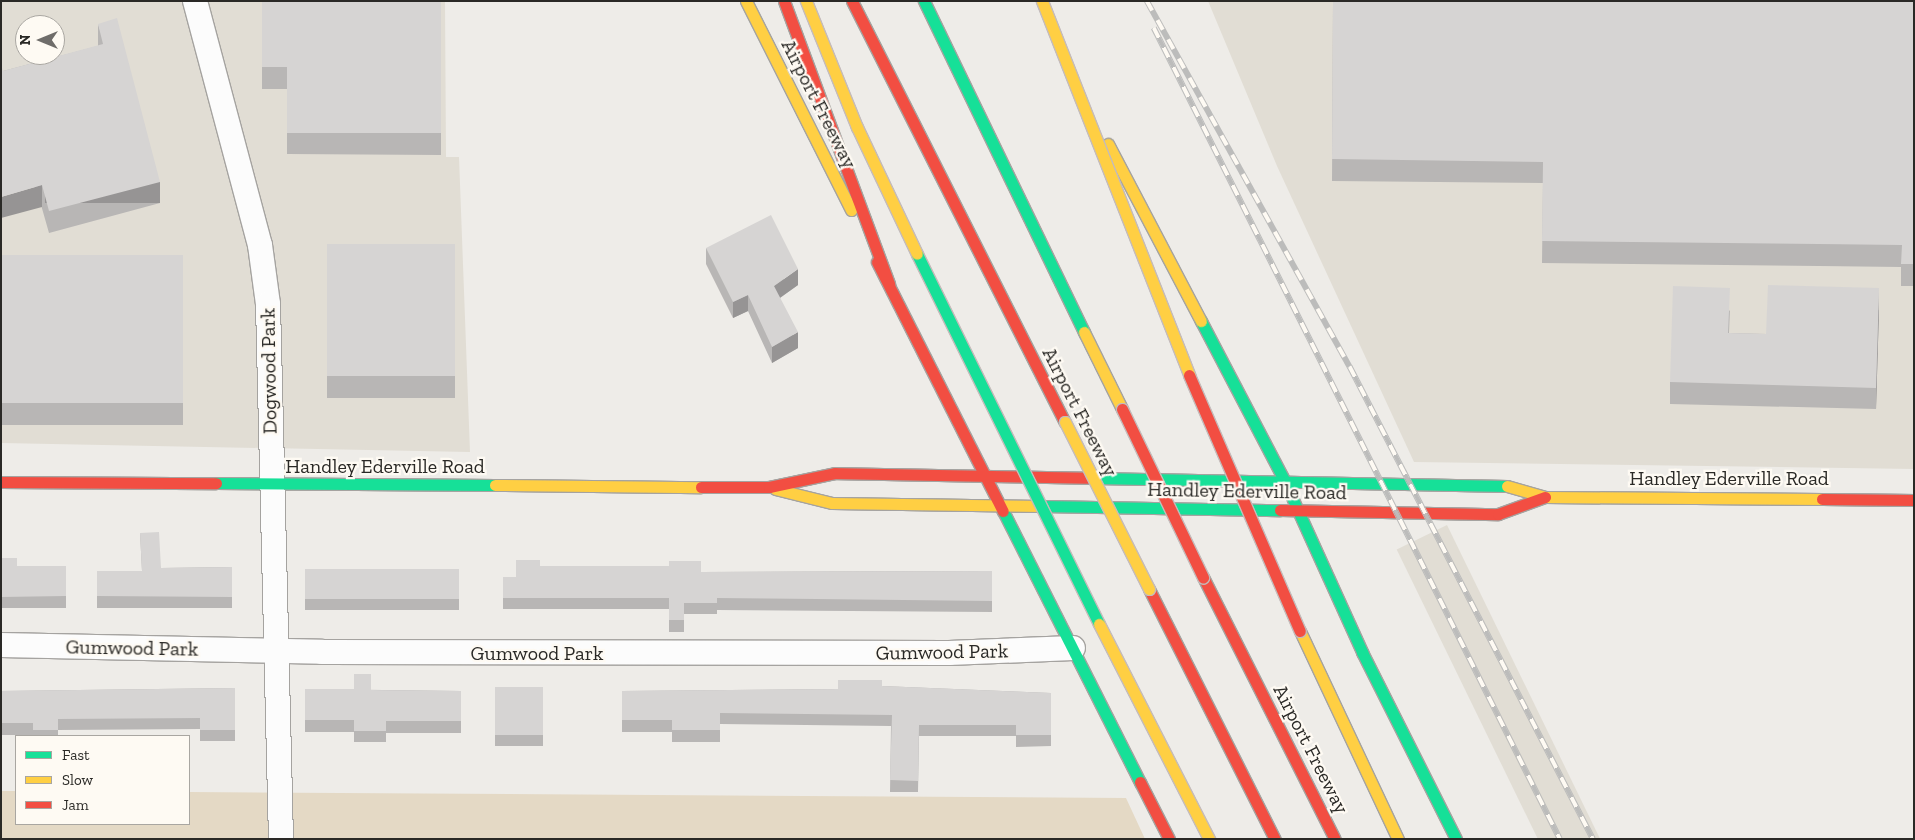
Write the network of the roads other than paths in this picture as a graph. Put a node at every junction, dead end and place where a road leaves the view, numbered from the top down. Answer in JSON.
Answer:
{"nodes":[{"id":1,"x":195,"y":1,"type":"edge"},
{"id":2,"x":746,"y":1,"type":"edge"},
{"id":3,"x":784,"y":1,"type":"edge"},
{"id":4,"x":806,"y":1,"type":"edge"},
{"id":5,"x":852,"y":1,"type":"edge"},
{"id":6,"x":924,"y":1,"type":"edge"},
{"id":7,"x":1033,"y":1,"type":"edge"},
{"id":8,"x":1042,"y":1,"type":"edge"},
{"id":9,"x":888,"y":284,"type":"junction"},
{"id":10,"x":986,"y":477,"type":"junction"},
{"id":11,"x":1,"y":482,"type":"edge"},
{"id":12,"x":1285,"y":482,"type":"junction"},
{"id":13,"x":271,"y":484,"type":"junction"},
{"id":14,"x":768,"y":487,"type":"junction"},
{"id":15,"x":1545,"y":498,"type":"junction"},
{"id":16,"x":1914,"y":500,"type":"edge"},
{"id":17,"x":1001,"y":506,"type":"junction"},
{"id":18,"x":1299,"y":510,"type":"junction"},
{"id":19,"x":1,"y":645,"type":"edge"},
{"id":20,"x":1073,"y":648,"type":"junction"},
{"id":21,"x":274,"y":651,"type":"junction"},
{"id":22,"x":281,"y":839,"type":"edge"},
{"id":23,"x":1169,"y":839,"type":"edge"},
{"id":24,"x":1209,"y":839,"type":"edge"},
{"id":25,"x":1275,"y":839,"type":"edge"},
{"id":26,"x":1335,"y":839,"type":"edge"},
{"id":27,"x":1398,"y":839,"type":"edge"},
{"id":28,"x":1456,"y":839,"type":"edge"}],
"edges":[{"from":1,"to":13,"type":"street","name":"Dogwood Park"},
{"from":2,"to":9,"type":"main road","name":"Airport Freeway"},
{"from":3,"to":9,"type":"main road"},
{"from":4,"to":24,"type":"main road","bridge":true},
{"from":5,"to":25,"type":"main road","name":"Airport Freeway","bridge":true},
{"from":6,"to":26,"type":"main road","name":"Airport Freeway","bridge":true},
{"from":7,"to":12,"type":"main road"},
{"from":8,"to":27,"type":"main road","bridge":true},
{"from":9,"to":10,"type":"main road","name":"Airport Freeway"},
{"from":10,"to":12,"type":"main road","name":"Handley Ederville Road"},
{"from":10,"to":14,"type":"main road","name":"Handley Ederville Road"},
{"from":10,"to":17,"type":"main road","name":"Airport Freeway"},
{"from":11,"to":13,"type":"main road","name":"Handley Ederville Road"},
{"from":12,"to":15,"type":"main road","name":"Handley Ederville Road"},
{"from":12,"to":18,"type":"main road"},
{"from":13,"to":14,"type":"main road","name":"Handley Ederville Road"},
{"from":13,"to":21,"type":"street","name":"Dogwood Park"},
{"from":14,"to":17,"type":"main road","name":"Handley Ederville Road"},
{"from":15,"to":16,"type":"main road","name":"Handley Ederville Road"},
{"from":15,"to":18,"type":"main road","name":"Handley Ederville Road"},
{"from":17,"to":18,"type":"main road","name":"Handley Ederville Road"},
{"from":17,"to":20,"type":"main road","name":"Airport Freeway"},
{"from":18,"to":28,"type":"main road"},
{"from":19,"to":21,"type":"street","name":"Gumwood Park"},
{"from":20,"to":21,"type":"street","name":"Gumwood Park"},
{"from":20,"to":23,"type":"main road","name":"Airport Freeway"},
{"from":21,"to":22,"type":"street","name":"Dogwood Park"}]}
